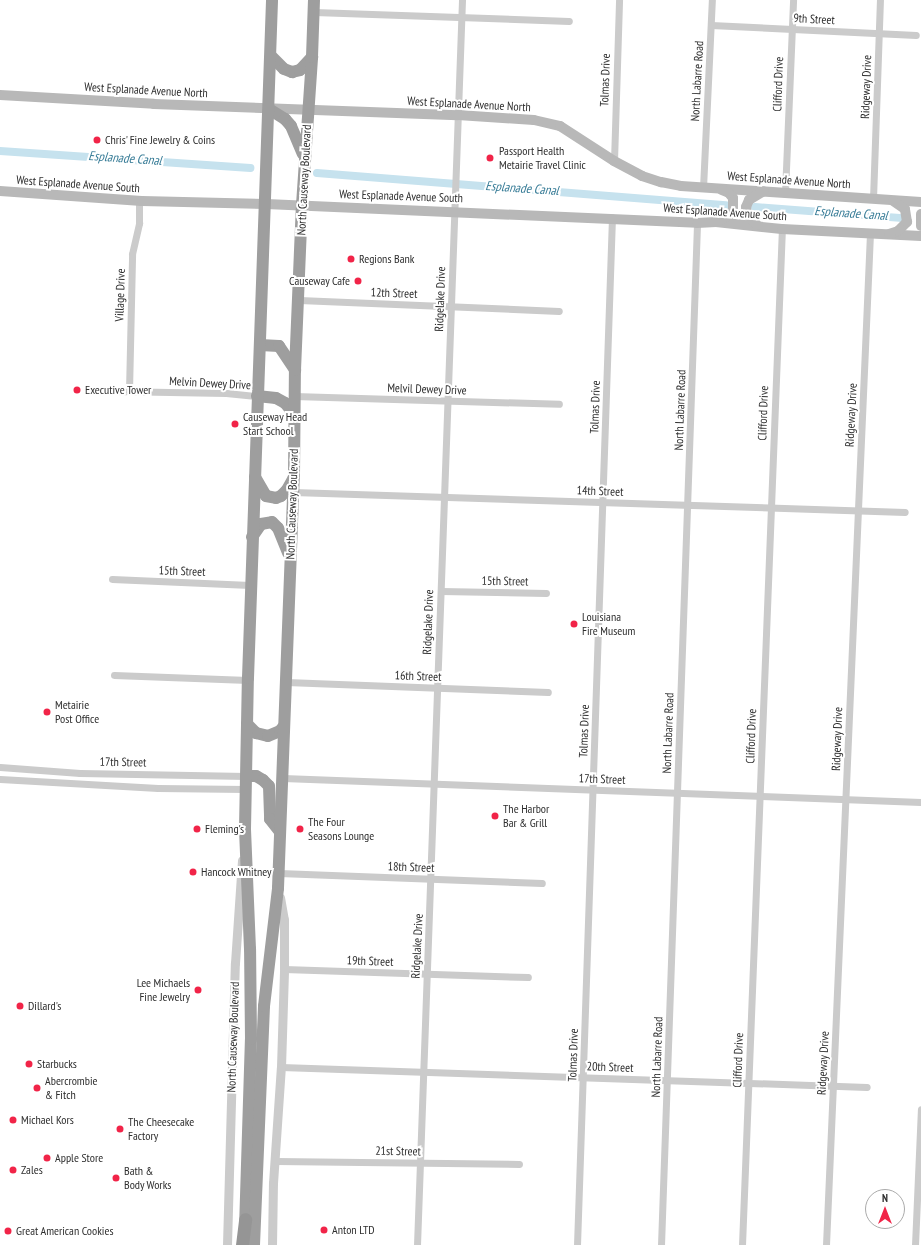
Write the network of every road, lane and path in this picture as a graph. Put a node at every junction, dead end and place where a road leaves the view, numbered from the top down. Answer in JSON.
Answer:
{"nodes":[{"id":1,"x":272,"y":0,"type":"edge"},
{"id":2,"x":462,"y":0,"type":"edge"},
{"id":3,"x":618,"y":0,"type":"edge"},
{"id":4,"x":712,"y":0,"type":"edge"},
{"id":5,"x":793,"y":0,"type":"edge"},
{"id":6,"x":880,"y":0,"type":"edge"},
{"id":7,"x":314,"y":6,"type":"edge"},
{"id":8,"x":461,"y":17,"type":"junction"},
{"id":9,"x":569,"y":21,"type":"dead end"},
{"id":10,"x":711,"y":25,"type":"junction"},
{"id":11,"x":791,"y":29,"type":"junction"},
{"id":12,"x":879,"y":33,"type":"junction"},
{"id":13,"x":916,"y":35,"type":"dead end"},
{"id":14,"x":271,"y":56,"type":"junction"},
{"id":15,"x":312,"y":57,"type":"junction"},
{"id":16,"x":0,"y":95,"type":"edge"},
{"id":17,"x":269,"y":109,"type":"junction"},
{"id":18,"x":308,"y":110,"type":"junction"},
{"id":19,"x":458,"y":115,"type":"junction"},
{"id":20,"x":305,"y":158,"type":"junction"},
{"id":21,"x":614,"y":161,"type":"junction"},
{"id":22,"x":703,"y":188,"type":"junction"},
{"id":23,"x":720,"y":189,"type":"junction"},
{"id":24,"x":0,"y":191,"type":"edge"},
{"id":25,"x":764,"y":191,"type":"junction"},
{"id":26,"x":785,"y":193,"type":"junction"},
{"id":27,"x":873,"y":199,"type":"junction"},
{"id":28,"x":890,"y":200,"type":"junction"},
{"id":29,"x":139,"y":201,"type":"junction"},
{"id":30,"x":921,"y":202,"type":"edge"},
{"id":31,"x":266,"y":204,"type":"junction"},
{"id":32,"x":302,"y":205,"type":"junction"},
{"id":33,"x":454,"y":212,"type":"junction"},
{"id":34,"x":921,"y":214,"type":"edge"},
{"id":35,"x":612,"y":218,"type":"junction"},
{"id":36,"x":716,"y":222,"type":"junction"},
{"id":37,"x":697,"y":223,"type":"junction"},
{"id":38,"x":757,"y":225,"type":"junction"},
{"id":39,"x":921,"y":226,"type":"edge"},
{"id":40,"x":782,"y":229,"type":"junction"},
{"id":41,"x":870,"y":234,"type":"junction"},
{"id":42,"x":889,"y":234,"type":"junction"},
{"id":43,"x":921,"y":236,"type":"edge"},
{"id":44,"x":299,"y":300,"type":"junction"},
{"id":45,"x":451,"y":306,"type":"junction"},
{"id":46,"x":559,"y":311,"type":"dead end"},
{"id":47,"x":260,"y":345,"type":"junction"},
{"id":48,"x":295,"y":370,"type":"junction"},
{"id":49,"x":113,"y":391,"type":"dead end"},
{"id":50,"x":128,"y":391,"type":"junction"},
{"id":51,"x":257,"y":396,"type":"junction"},
{"id":52,"x":294,"y":396,"type":"junction"},
{"id":53,"x":447,"y":401,"type":"junction"},
{"id":54,"x":559,"y":404,"type":"dead end"},
{"id":55,"x":294,"y":421,"type":"junction"},
{"id":56,"x":254,"y":474,"type":"junction"},
{"id":57,"x":294,"y":476,"type":"junction"},
{"id":58,"x":293,"y":492,"type":"junction"},
{"id":59,"x":444,"y":498,"type":"junction"},
{"id":60,"x":602,"y":502,"type":"junction"},
{"id":61,"x":687,"y":504,"type":"junction"},
{"id":62,"x":770,"y":507,"type":"junction"},
{"id":63,"x":858,"y":511,"type":"junction"},
{"id":64,"x":905,"y":512,"type":"dead end"},
{"id":65,"x":252,"y":536,"type":"junction"},
{"id":66,"x":290,"y":558,"type":"junction"},
{"id":67,"x":112,"y":579,"type":"dead end"},
{"id":68,"x":250,"y":584,"type":"junction"},
{"id":69,"x":441,"y":591,"type":"junction"},
{"id":70,"x":546,"y":593,"type":"dead end"},
{"id":71,"x":114,"y":675,"type":"dead end"},
{"id":72,"x":248,"y":680,"type":"junction"},
{"id":73,"x":286,"y":682,"type":"junction"},
{"id":74,"x":437,"y":688,"type":"junction"},
{"id":75,"x":548,"y":692,"type":"dead end"},
{"id":76,"x":247,"y":724,"type":"junction"},
{"id":77,"x":284,"y":726,"type":"junction"},
{"id":78,"x":0,"y":767,"type":"edge"},
{"id":79,"x":246,"y":776,"type":"junction"},
{"id":80,"x":283,"y":778,"type":"junction"},
{"id":81,"x":0,"y":779,"type":"edge"},
{"id":82,"x":434,"y":784,"type":"junction"},
{"id":83,"x":245,"y":789,"type":"junction"},
{"id":84,"x":592,"y":790,"type":"junction"},
{"id":85,"x":677,"y":793,"type":"junction"},
{"id":86,"x":760,"y":795,"type":"junction"},
{"id":87,"x":846,"y":800,"type":"junction"},
{"id":88,"x":921,"y":802,"type":"edge"},
{"id":89,"x":245,"y":829,"type":"junction"},
{"id":90,"x":280,"y":832,"type":"junction"},
{"id":91,"x":279,"y":872,"type":"junction"},
{"id":92,"x":430,"y":879,"type":"junction"},
{"id":93,"x":542,"y":883,"type":"dead end"},
{"id":94,"x":278,"y":888,"type":"junction"},
{"id":95,"x":284,"y":969,"type":"junction"},
{"id":96,"x":426,"y":974,"type":"junction"},
{"id":97,"x":528,"y":977,"type":"dead end"},
{"id":98,"x":280,"y":1067,"type":"junction"},
{"id":99,"x":424,"y":1072,"type":"junction"},
{"id":100,"x":583,"y":1077,"type":"junction"},
{"id":101,"x":667,"y":1080,"type":"junction"},
{"id":102,"x":748,"y":1082,"type":"junction"},
{"id":103,"x":833,"y":1086,"type":"junction"},
{"id":104,"x":867,"y":1087,"type":"dead end"},
{"id":105,"x":921,"y":1109,"type":"edge"},
{"id":106,"x":253,"y":1147,"type":"junction"},
{"id":107,"x":276,"y":1161,"type":"junction"},
{"id":108,"x":420,"y":1163,"type":"junction"},
{"id":109,"x":520,"y":1164,"type":"dead end"},
{"id":110,"x":245,"y":1219,"type":"joint"},
{"id":111,"x":228,"y":1242,"type":"edge"},
{"id":112,"x":243,"y":1245,"type":"edge"},
{"id":113,"x":254,"y":1245,"type":"edge"},
{"id":114,"x":272,"y":1245,"type":"edge"},
{"id":115,"x":417,"y":1245,"type":"edge"},
{"id":116,"x":577,"y":1245,"type":"edge"},
{"id":117,"x":661,"y":1245,"type":"edge"},
{"id":118,"x":742,"y":1245,"type":"edge"},
{"id":119,"x":826,"y":1245,"type":"edge"},
{"id":120,"x":915,"y":1245,"type":"edge"}],
"edges":[{"from":1,"to":14,"type":"highway","name":"North Causeway Boulevard"},
{"from":2,"to":8,"type":"street","name":"Ridgelake Drive"},
{"from":3,"to":21,"type":"street","name":"Tolmas Drive"},
{"from":4,"to":10,"type":"street","name":"North Labarre Road"},
{"from":5,"to":11,"type":"street","name":"Clifford Drive"},
{"from":6,"to":12,"type":"street","name":"Ridgeway Drive"},
{"from":7,"to":8,"type":"street"},
{"from":7,"to":15,"type":"highway","name":"North Causeway Boulevard"},
{"from":8,"to":9,"type":"street"},
{"from":8,"to":19,"type":"street","name":"Ridgelake Drive"},
{"from":10,"to":11,"type":"street","name":"9th Street"},
{"from":10,"to":22,"type":"street","name":"North Labarre Road"},
{"from":11,"to":12,"type":"street","name":"9th Street"},
{"from":11,"to":26,"type":"street","name":"Clifford Drive"},
{"from":12,"to":13,"type":"street","name":"9th Street"},
{"from":12,"to":27,"type":"street","name":"Ridgeway Drive"},
{"from":14,"to":15,"type":"highway"},
{"from":14,"to":17,"type":"highway","name":"North Causeway Boulevard"},
{"from":15,"to":18,"type":"highway","name":"North Causeway Boulevard"},
{"from":16,"to":17,"type":"main road","name":"West Esplanade Avenue North"},
{"from":17,"to":18,"type":"main road","name":"West Esplanade Avenue North"},
{"from":17,"to":20,"type":"highway"},
{"from":17,"to":31,"type":"highway","name":"North Causeway Boulevard"},
{"from":18,"to":19,"type":"main road","name":"West Esplanade Avenue North"},
{"from":18,"to":20,"type":"highway","name":"North Causeway Boulevard"},
{"from":19,"to":21,"type":"main road","name":"West Esplanade Avenue North"},
{"from":19,"to":33,"type":"street","name":"Ridgelake Drive"},
{"from":20,"to":32,"type":"highway","name":"North Causeway Boulevard"},
{"from":21,"to":22,"type":"main road","name":"West Esplanade Avenue North"},
{"from":22,"to":23,"type":"main road","name":"West Esplanade Avenue North"},
{"from":23,"to":25,"type":"main road","name":"West Esplanade Avenue North"},
{"from":23,"to":36,"type":"main road"},
{"from":24,"to":29,"type":"main road","name":"West Esplanade Avenue South"},
{"from":25,"to":26,"type":"main road","name":"West Esplanade Avenue North"},
{"from":25,"to":38,"type":"main road"},
{"from":26,"to":27,"type":"main road","name":"West Esplanade Avenue North"},
{"from":27,"to":28,"type":"main road","name":"West Esplanade Avenue North"},
{"from":28,"to":30,"type":"main road","name":"West Esplanade Avenue North"},
{"from":28,"to":42,"type":"main road"},
{"from":29,"to":31,"type":"main road","name":"West Esplanade Avenue South"},
{"from":29,"to":50,"type":"street","name":"Village Drive"},
{"from":31,"to":32,"type":"main road","name":"West Esplanade Avenue South"},
{"from":31,"to":47,"type":"highway","name":"North Causeway Boulevard"},
{"from":32,"to":33,"type":"main road","name":"West Esplanade Avenue South"},
{"from":32,"to":44,"type":"highway","name":"North Causeway Boulevard"},
{"from":33,"to":35,"type":"main road","name":"West Esplanade Avenue South"},
{"from":33,"to":45,"type":"street","name":"Ridgelake Drive"},
{"from":34,"to":39,"type":"main road"},
{"from":35,"to":37,"type":"main road","name":"West Esplanade Avenue South"},
{"from":35,"to":60,"type":"street","name":"Tolmas Drive"},
{"from":36,"to":37,"type":"main road","name":"West Esplanade Avenue South"},
{"from":36,"to":38,"type":"main road","name":"West Esplanade Avenue South"},
{"from":37,"to":61,"type":"street","name":"North Labarre Road"},
{"from":38,"to":40,"type":"main road","name":"West Esplanade Avenue South"},
{"from":40,"to":41,"type":"main road","name":"West Esplanade Avenue South"},
{"from":40,"to":62,"type":"street","name":"Clifford Drive"},
{"from":41,"to":42,"type":"main road","name":"West Esplanade Avenue South"},
{"from":41,"to":63,"type":"street","name":"Ridgeway Drive"},
{"from":42,"to":43,"type":"main road","name":"West Esplanade Avenue South"},
{"from":44,"to":45,"type":"street","name":"12th Street"},
{"from":44,"to":48,"type":"highway","name":"North Causeway Boulevard"},
{"from":45,"to":46,"type":"street","name":"12th Street"},
{"from":45,"to":53,"type":"street","name":"Ridgelake Drive"},
{"from":47,"to":48,"type":"highway"},
{"from":47,"to":51,"type":"highway","name":"North Causeway Boulevard"},
{"from":48,"to":52,"type":"highway","name":"North Causeway Boulevard"},
{"from":49,"to":50,"type":"street","name":"Melvin Dewey Drive"},
{"from":50,"to":51,"type":"street","name":"Melvin Dewey Drive"},
{"from":51,"to":55,"type":"highway"},
{"from":51,"to":56,"type":"highway","name":"North Causeway Boulevard"},
{"from":52,"to":53,"type":"street","name":"Melvil Dewey Drive"},
{"from":52,"to":55,"type":"highway","name":"North Causeway Boulevard"},
{"from":53,"to":54,"type":"street","name":"Melvil Dewey Drive"},
{"from":53,"to":59,"type":"street","name":"Ridgelake Drive"},
{"from":55,"to":57,"type":"highway","name":"North Causeway Boulevard"},
{"from":56,"to":57,"type":"highway"},
{"from":56,"to":65,"type":"highway","name":"North Causeway Boulevard"},
{"from":57,"to":58,"type":"highway","name":"North Causeway Boulevard"},
{"from":58,"to":59,"type":"street","name":"14th Street"},
{"from":58,"to":66,"type":"highway","name":"North Causeway Boulevard"},
{"from":59,"to":60,"type":"street","name":"14th Street"},
{"from":59,"to":69,"type":"street","name":"Ridgelake Drive"},
{"from":60,"to":61,"type":"street","name":"14th Street"},
{"from":60,"to":84,"type":"street","name":"Tolmas Drive"},
{"from":61,"to":62,"type":"street","name":"14th Street"},
{"from":61,"to":85,"type":"street","name":"North Labarre Road"},
{"from":62,"to":63,"type":"street","name":"14th Street"},
{"from":62,"to":86,"type":"street","name":"Clifford Drive"},
{"from":63,"to":64,"type":"street","name":"14th Street"},
{"from":63,"to":87,"type":"street","name":"Ridgeway Drive"},
{"from":65,"to":66,"type":"highway"},
{"from":65,"to":68,"type":"highway","name":"North Causeway Boulevard"},
{"from":66,"to":73,"type":"highway","name":"North Causeway Boulevard"},
{"from":67,"to":68,"type":"street","name":"15th Street"},
{"from":68,"to":72,"type":"highway","name":"North Causeway Boulevard"},
{"from":69,"to":70,"type":"street","name":"15th Street"},
{"from":69,"to":74,"type":"street","name":"Ridgelake Drive"},
{"from":71,"to":72,"type":"street"},
{"from":72,"to":76,"type":"highway","name":"North Causeway Boulevard"},
{"from":73,"to":74,"type":"street","name":"16th Street"},
{"from":73,"to":77,"type":"highway","name":"North Causeway Boulevard"},
{"from":74,"to":75,"type":"street","name":"16th Street"},
{"from":74,"to":82,"type":"street","name":"Ridgelake Drive"},
{"from":76,"to":77,"type":"highway"},
{"from":76,"to":79,"type":"highway","name":"North Causeway Boulevard"},
{"from":77,"to":80,"type":"highway","name":"North Causeway Boulevard"},
{"from":78,"to":79,"type":"street","name":"17th Street"},
{"from":79,"to":83,"type":"highway","name":"North Causeway Boulevard"},
{"from":79,"to":90,"type":"highway"},
{"from":80,"to":82,"type":"street","name":"17th Street"},
{"from":80,"to":90,"type":"highway","name":"North Causeway Boulevard"},
{"from":81,"to":83,"type":"street","name":"17th Street"},
{"from":82,"to":84,"type":"street","name":"17th Street"},
{"from":82,"to":92,"type":"street","name":"Ridgelake Drive"},
{"from":83,"to":89,"type":"highway","name":"North Causeway Boulevard"},
{"from":84,"to":85,"type":"street","name":"17th Street"},
{"from":84,"to":100,"type":"street","name":"Tolmas Drive"},
{"from":85,"to":86,"type":"street","name":"17th Street"},
{"from":85,"to":101,"type":"street","name":"North Labarre Road"},
{"from":86,"to":87,"type":"street","name":"17th Street"},
{"from":86,"to":102,"type":"street","name":"Clifford Drive"},
{"from":87,"to":88,"type":"street","name":"17th Street"},
{"from":87,"to":103,"type":"street","name":"Ridgeway Drive"},
{"from":89,"to":106,"type":"highway","name":"North Causeway Boulevard"},
{"from":89,"to":111,"type":"street","name":"North Causeway Boulevard"},
{"from":90,"to":91,"type":"highway","name":"North Causeway Boulevard"},
{"from":91,"to":92,"type":"street","name":"18th Street"},
{"from":91,"to":94,"type":"highway","name":"North Causeway Boulevard"},
{"from":92,"to":93,"type":"street","name":"18th Street"},
{"from":92,"to":96,"type":"street","name":"Ridgelake Drive"},
{"from":94,"to":95,"type":"street","name":"North Causeway Boulevard"},
{"from":94,"to":106,"type":"highway","name":"North Causeway Boulevard"},
{"from":95,"to":96,"type":"street","name":"19th Street"},
{"from":95,"to":98,"type":"street","name":"North Causeway Boulevard"},
{"from":96,"to":97,"type":"street","name":"19th Street"},
{"from":96,"to":99,"type":"street","name":"Ridgelake Drive"},
{"from":98,"to":99,"type":"street","name":"20th Street"},
{"from":98,"to":107,"type":"street","name":"North Causeway Boulevard"},
{"from":99,"to":100,"type":"street","name":"20th Street"},
{"from":99,"to":108,"type":"street","name":"Ridgelake Drive"},
{"from":100,"to":101,"type":"street","name":"20th Street"},
{"from":100,"to":116,"type":"street","name":"Tolmas Drive"},
{"from":101,"to":102,"type":"street","name":"20th Street"},
{"from":101,"to":117,"type":"street","name":"North Labarre Road"},
{"from":102,"to":103,"type":"street","name":"20th Street"},
{"from":102,"to":118,"type":"street","name":"Clifford Drive"},
{"from":103,"to":104,"type":"street","name":"20th Street"},
{"from":103,"to":119,"type":"street","name":"Ridgeway Drive"},
{"from":105,"to":120,"type":"street"},
{"from":106,"to":110,"type":"highway","name":"North Causeway Boulevard"},
{"from":106,"to":113,"type":"highway","name":"North Causeway Boulevard"},
{"from":107,"to":108,"type":"street","name":"21st Street"},
{"from":107,"to":114,"type":"street","name":"North Causeway Boulevard"},
{"from":108,"to":109,"type":"street","name":"21st Street"},
{"from":108,"to":115,"type":"street","name":"Ridgelake Drive"},
{"from":110,"to":112,"type":"highway"}]}
